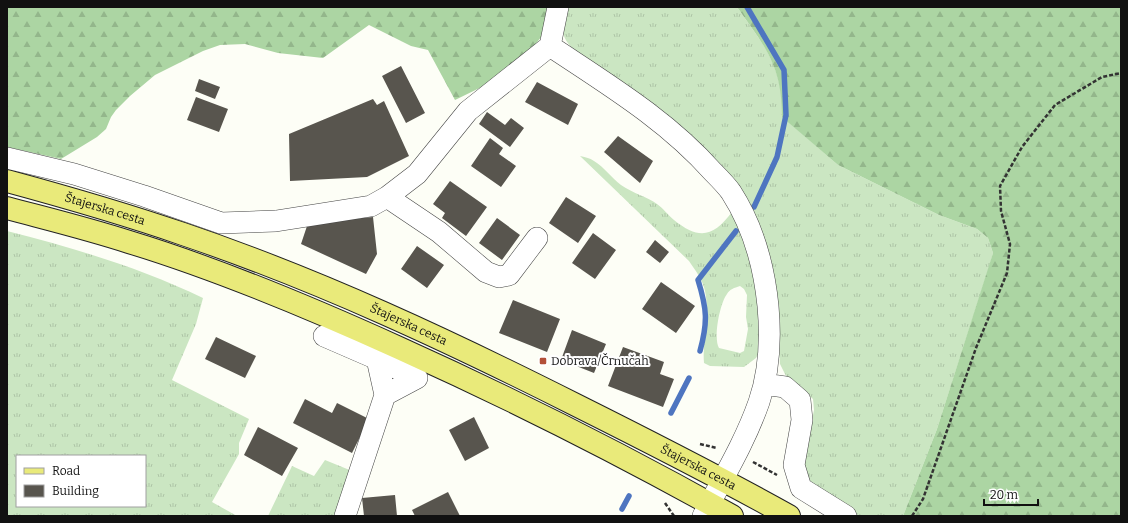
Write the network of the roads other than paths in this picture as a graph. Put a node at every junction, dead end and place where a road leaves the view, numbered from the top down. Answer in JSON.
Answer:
{"nodes":[{"id":1,"x":558,"y":7,"type":"edge"},
{"id":2,"x":550,"y":46,"type":"junction"},
{"id":3,"x":7,"y":158,"type":"edge"},
{"id":4,"x":7,"y":181,"type":"edge"},
{"id":5,"x":387,"y":197,"type":"junction"},
{"id":6,"x":7,"y":208,"type":"edge"},
{"id":7,"x":537,"y":238,"type":"dead end"},
{"id":8,"x":324,"y":336,"type":"dead end"},
{"id":9,"x":377,"y":359,"type":"junction"},
{"id":10,"x":764,"y":384,"type":"junction"},
{"id":11,"x":385,"y":395,"type":"junction"},
{"id":12,"x":724,"y":479,"type":"junction"},
{"id":13,"x":707,"y":510,"type":"edge"},
{"id":14,"x":345,"y":516,"type":"edge"},
{"id":15,"x":732,"y":516,"type":"edge"},
{"id":16,"x":789,"y":516,"type":"edge"},
{"id":17,"x":846,"y":516,"type":"edge"}],
"edges":[{"from":1,"to":2,"type":"street"},
{"from":2,"to":5,"type":"street"},
{"from":2,"to":10,"type":"street"},
{"from":3,"to":5,"type":"street"},
{"from":4,"to":12,"type":"main road","name":"Štajerska cesta"},
{"from":5,"to":7,"type":"street"},
{"from":6,"to":13,"type":"main road","name":"Štajerska cesta"},
{"from":8,"to":9,"type":"street"},
{"from":9,"to":11,"type":"street"},
{"from":9,"to":11,"type":"street"},
{"from":10,"to":12,"type":"street"},
{"from":10,"to":17,"type":"street"},
{"from":11,"to":14,"type":"street"},
{"from":12,"to":13,"type":"street"},
{"from":12,"to":16,"type":"main road","name":"Štajerska cesta"},
{"from":13,"to":15,"type":"main road","name":"Štajerska cesta"}]}
